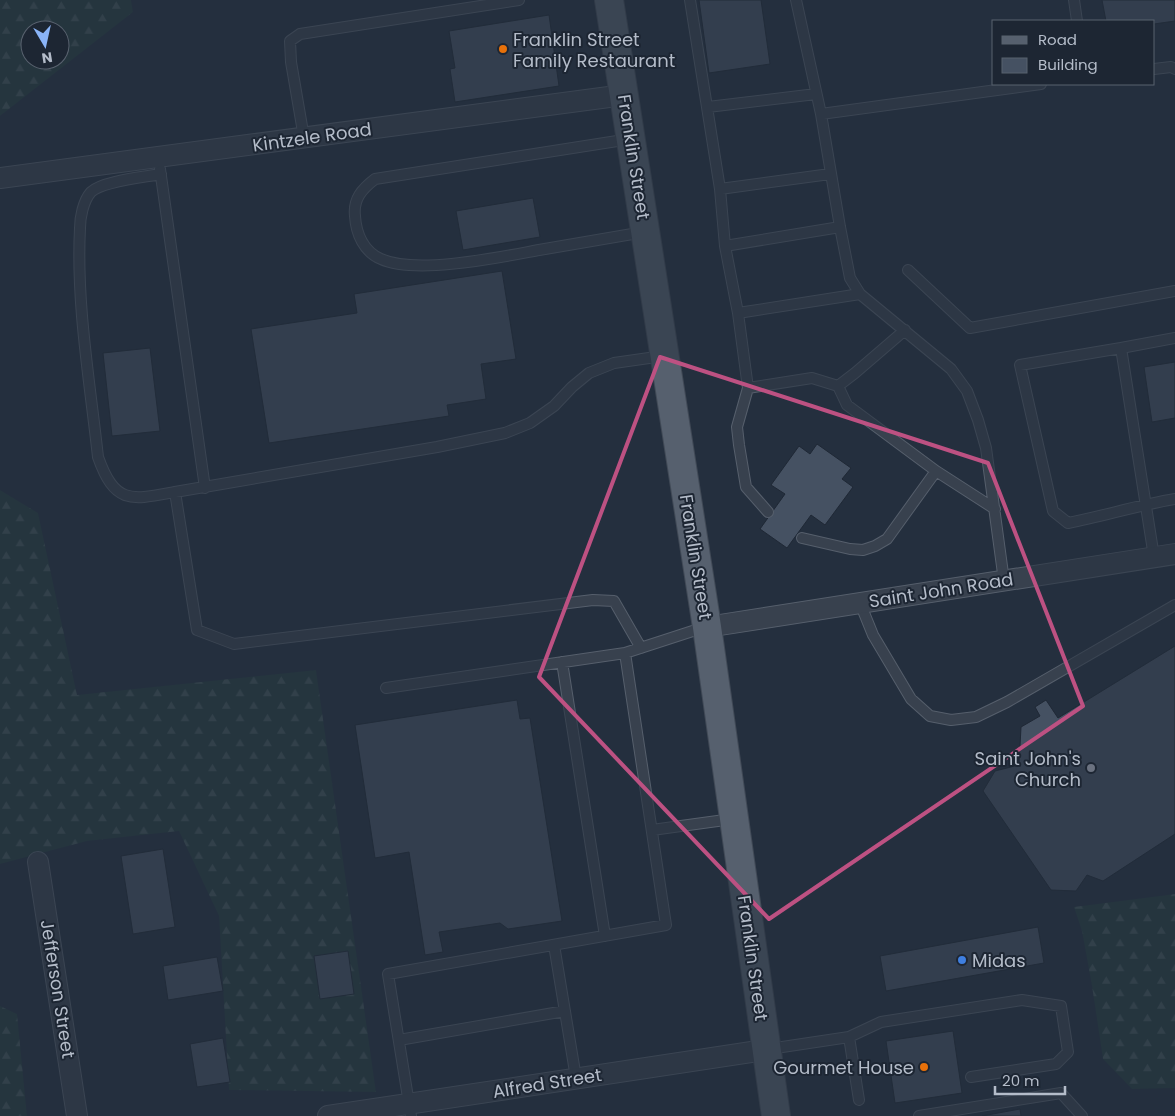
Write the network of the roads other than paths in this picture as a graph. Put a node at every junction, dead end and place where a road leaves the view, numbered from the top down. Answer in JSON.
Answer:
{"nodes":[{"id":1,"x":519,"y":0,"type":"edge"},
{"id":2,"x":609,"y":0,"type":"edge"},
{"id":3,"x":690,"y":0,"type":"edge"},
{"id":4,"x":796,"y":0,"type":"edge"},
{"id":5,"x":1074,"y":0,"type":"edge"},
{"id":6,"x":1077,"y":20,"type":"edge"},
{"id":7,"x":1155,"y":69,"type":"edge"},
{"id":8,"x":1175,"y":69,"type":"edge"},
{"id":9,"x":1034,"y":85,"type":"edge"},
{"id":10,"x":816,"y":94,"type":"junction"},
{"id":11,"x":624,"y":95,"type":"junction"},
{"id":12,"x":708,"y":107,"type":"junction"},
{"id":13,"x":821,"y":114,"type":"junction"},
{"id":14,"x":304,"y":138,"type":"junction"},
{"id":15,"x":631,"y":139,"type":"junction"},
{"id":16,"x":160,"y":166,"type":"junction"},
{"id":17,"x":830,"y":174,"type":"junction"},
{"id":18,"x":0,"y":178,"type":"edge"},
{"id":19,"x":720,"y":189,"type":"junction"},
{"id":20,"x":840,"y":227,"type":"junction"},
{"id":21,"x":645,"y":232,"type":"junction"},
{"id":22,"x":725,"y":246,"type":"junction"},
{"id":23,"x":908,"y":270,"type":"dead end"},
{"id":24,"x":1175,"y":291,"type":"edge"},
{"id":25,"x":860,"y":294,"type":"junction"},
{"id":26,"x":738,"y":314,"type":"junction"},
{"id":27,"x":905,"y":330,"type":"junction"},
{"id":28,"x":1175,"y":338,"type":"edge"},
{"id":29,"x":1121,"y":348,"type":"junction"},
{"id":30,"x":664,"y":356,"type":"junction"},
{"id":31,"x":838,"y":386,"type":"junction"},
{"id":32,"x":748,"y":388,"type":"junction"},
{"id":33,"x":936,"y":471,"type":"junction"},
{"id":34,"x":205,"y":488,"type":"junction"},
{"id":35,"x":175,"y":492,"type":"junction"},
{"id":36,"x":1175,"y":499,"type":"edge"},
{"id":37,"x":1145,"y":504,"type":"junction"},
{"id":38,"x":995,"y":509,"type":"junction"},
{"id":39,"x":768,"y":512,"type":"dead end"},
{"id":40,"x":802,"y":538,"type":"dead end"},
{"id":41,"x":1175,"y":554,"type":"edge"},
{"id":42,"x":1154,"y":557,"type":"junction"},
{"id":43,"x":1004,"y":581,"type":"junction"},
{"id":44,"x":860,"y":603,"type":"junction"},
{"id":45,"x":1175,"y":605,"type":"edge"},
{"id":46,"x":707,"y":626,"type":"junction"},
{"id":47,"x":640,"y":648,"type":"junction"},
{"id":48,"x":624,"y":652,"type":"junction"},
{"id":49,"x":562,"y":662,"type":"junction"},
{"id":50,"x":386,"y":688,"type":"dead end"},
{"id":51,"x":733,"y":819,"type":"junction"},
{"id":52,"x":652,"y":830,"type":"junction"},
{"id":53,"x":38,"y":862,"type":"dead end"},
{"id":54,"x":605,"y":936,"type":"junction"},
{"id":55,"x":554,"y":945,"type":"junction"},
{"id":56,"x":564,"y":1011,"type":"junction"},
{"id":57,"x":849,"y":1037,"type":"junction"},
{"id":58,"x":399,"y":1040,"type":"junction"},
{"id":59,"x":765,"y":1050,"type":"junction"},
{"id":60,"x":971,"y":1077,"type":"dead end"},
{"id":61,"x":576,"y":1078,"type":"junction"},
{"id":62,"x":858,"y":1100,"type":"dead end"},
{"id":63,"x":410,"y":1110,"type":"edge"},
{"id":64,"x":337,"y":1115,"type":"edge"},
{"id":65,"x":77,"y":1116,"type":"edge"},
{"id":66,"x":776,"y":1116,"type":"edge"},
{"id":67,"x":919,"y":1116,"type":"edge"},
{"id":68,"x":1082,"y":1116,"type":"edge"}],
"edges":[{"from":1,"to":14,"type":"lane"},
{"from":2,"to":11,"type":"main road","name":"Franklin Street"},
{"from":3,"to":12,"type":"lane"},
{"from":4,"to":10,"type":"lane"},
{"from":5,"to":6,"type":"lane"},
{"from":7,"to":8,"type":"lane"},
{"from":9,"to":13,"type":"lane"},
{"from":10,"to":12,"type":"lane"},
{"from":10,"to":13,"type":"lane"},
{"from":11,"to":14,"type":"street","name":"Kintzele Road"},
{"from":11,"to":15,"type":"main road","name":"Franklin Street"},
{"from":12,"to":19,"type":"lane"},
{"from":13,"to":17,"type":"lane"},
{"from":14,"to":16,"type":"street","name":"Kintzele Road"},
{"from":15,"to":21,"type":"main road","name":"Franklin Street"},
{"from":15,"to":21,"type":"lane"},
{"from":16,"to":18,"type":"street","name":"Kintzele Road"},
{"from":16,"to":34,"type":"lane"},
{"from":16,"to":35,"type":"lane"},
{"from":17,"to":19,"type":"lane"},
{"from":17,"to":20,"type":"lane"},
{"from":19,"to":22,"type":"lane"},
{"from":20,"to":22,"type":"lane"},
{"from":20,"to":25,"type":"lane"},
{"from":21,"to":30,"type":"main road","name":"Franklin Street"},
{"from":22,"to":26,"type":"lane"},
{"from":23,"to":24,"type":"lane"},
{"from":25,"to":26,"type":"lane"},
{"from":25,"to":27,"type":"lane"},
{"from":26,"to":32,"type":"lane"},
{"from":27,"to":31,"type":"lane"},
{"from":27,"to":38,"type":"lane"},
{"from":28,"to":29,"type":"lane"},
{"from":29,"to":37,"type":"lane"},
{"from":29,"to":37,"type":"lane"},
{"from":30,"to":34,"type":"lane"},
{"from":30,"to":46,"type":"main road","name":"Franklin Street"},
{"from":31,"to":32,"type":"lane"},
{"from":31,"to":33,"type":"lane"},
{"from":32,"to":39,"type":"lane"},
{"from":33,"to":38,"type":"lane"},
{"from":33,"to":40,"type":"lane"},
{"from":34,"to":35,"type":"lane"},
{"from":35,"to":47,"type":"lane"},
{"from":36,"to":37,"type":"lane"},
{"from":37,"to":42,"type":"lane"},
{"from":38,"to":43,"type":"lane"},
{"from":41,"to":42,"type":"street","name":"Saint John Road"},
{"from":42,"to":43,"type":"street","name":"Saint John Road"},
{"from":43,"to":44,"type":"street","name":"Saint John Road"},
{"from":44,"to":45,"type":"lane"},
{"from":44,"to":46,"type":"street","name":"Saint John Road"},
{"from":46,"to":47,"type":"lane"},
{"from":46,"to":51,"type":"main road","name":"Franklin Street"},
{"from":47,"to":48,"type":"lane"},
{"from":48,"to":49,"type":"lane"},
{"from":48,"to":52,"type":"lane"},
{"from":49,"to":50,"type":"lane"},
{"from":49,"to":54,"type":"lane"},
{"from":51,"to":52,"type":"lane"},
{"from":51,"to":59,"type":"main road","name":"Franklin Street"},
{"from":52,"to":54,"type":"lane"},
{"from":53,"to":65,"type":"street","name":"Jefferson Street"},
{"from":54,"to":55,"type":"lane"},
{"from":55,"to":56,"type":"lane"},
{"from":55,"to":58,"type":"lane"},
{"from":56,"to":58,"type":"lane"},
{"from":56,"to":61,"type":"lane"},
{"from":57,"to":59,"type":"lane"},
{"from":57,"to":60,"type":"lane"},
{"from":57,"to":62,"type":"lane"},
{"from":58,"to":63,"type":"lane"},
{"from":59,"to":61,"type":"street","name":"Alfred Street"},
{"from":59,"to":66,"type":"main road","name":"Franklin Street"},
{"from":61,"to":63,"type":"street","name":"Alfred Street"},
{"from":63,"to":64,"type":"street","name":"Alfred Street"},
{"from":67,"to":68,"type":"lane"}]}
